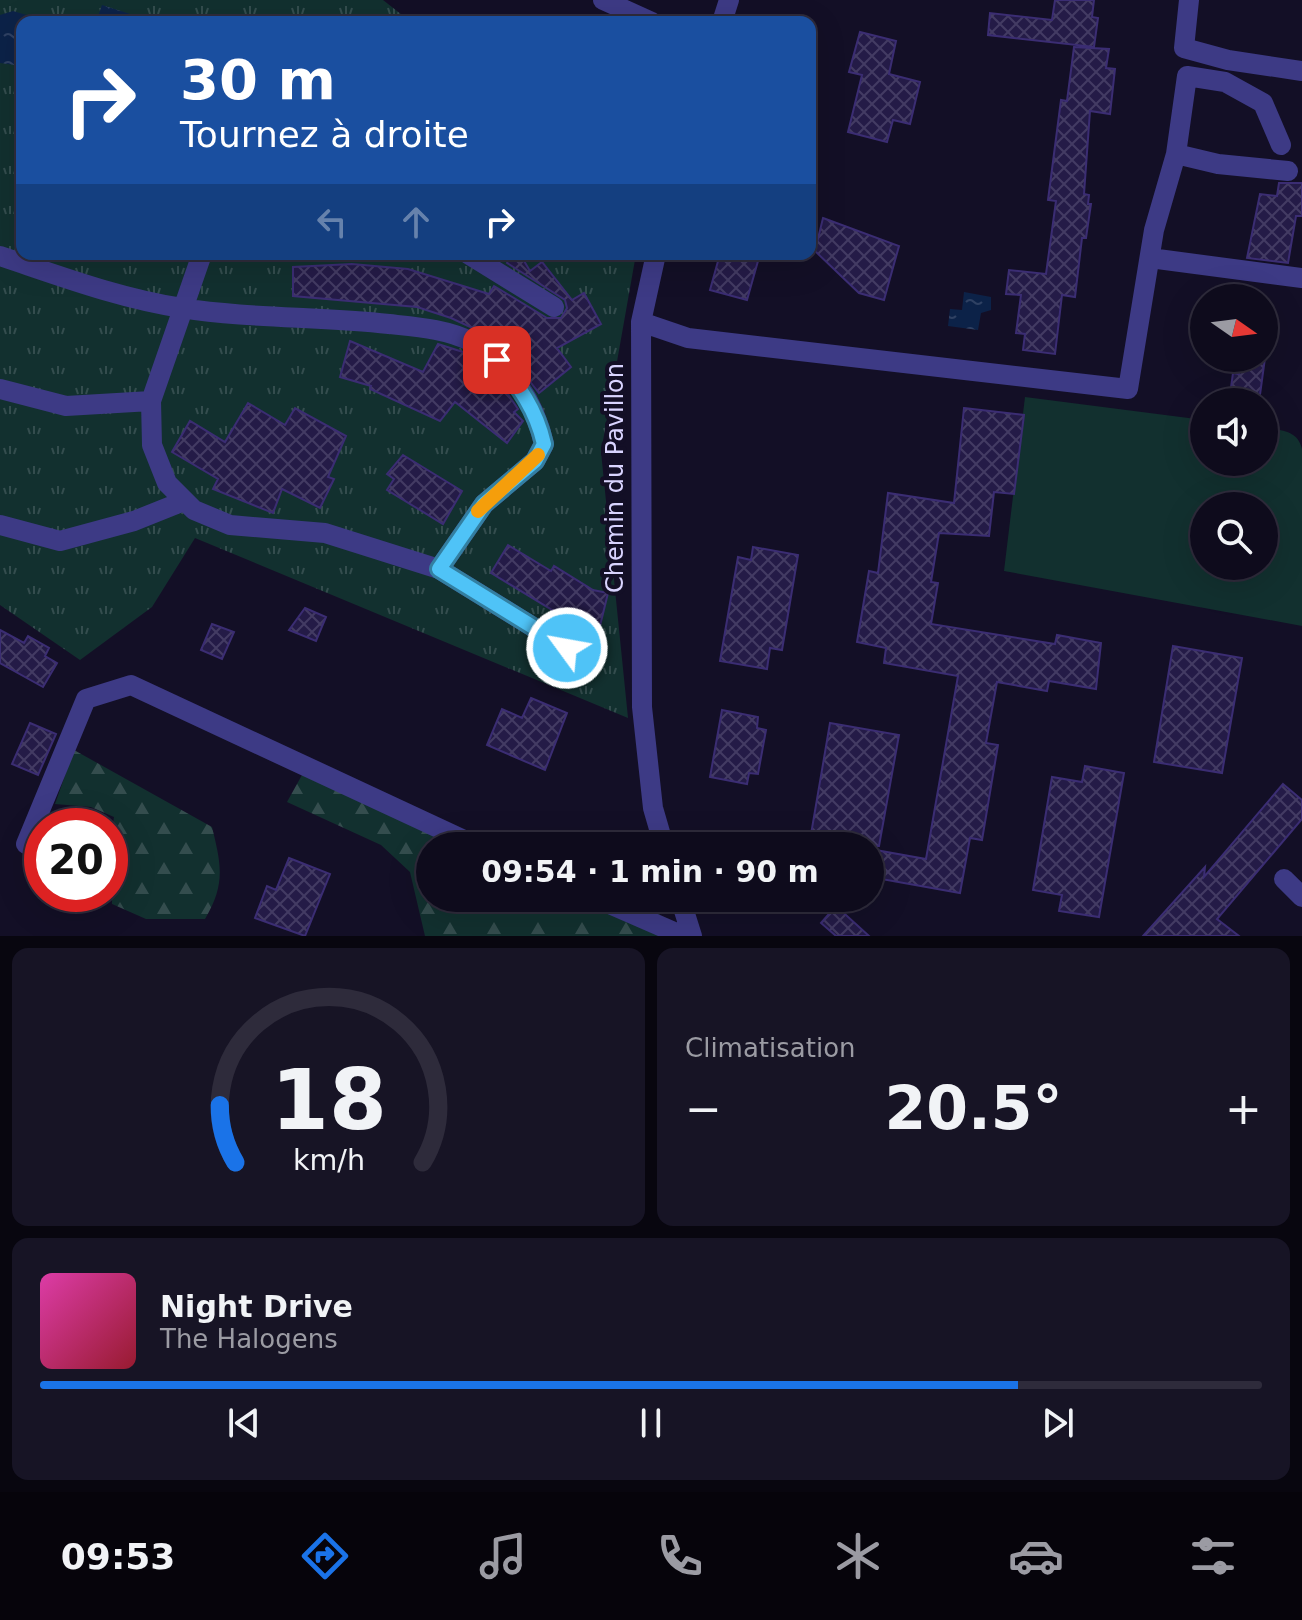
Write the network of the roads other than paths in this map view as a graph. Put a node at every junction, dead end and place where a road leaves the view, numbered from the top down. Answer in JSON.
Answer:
{"nodes":[{"id":1,"x":603,"y":0,"type":"edge"},
{"id":2,"x":1189,"y":0,"type":"edge"},
{"id":3,"x":639,"y":16,"type":"edge"},
{"id":4,"x":1302,"y":71,"type":"edge"},
{"id":5,"x":1281,"y":145,"type":"dead end"},
{"id":6,"x":1176,"y":154,"type":"junction"},
{"id":7,"x":1288,"y":171,"type":"dead end"},
{"id":8,"x":0,"y":256,"type":"edge"},
{"id":9,"x":1150,"y":258,"type":"junction"},
{"id":10,"x":200,"y":260,"type":"edge"},
{"id":11,"x":478,"y":260,"type":"edge"},
{"id":12,"x":655,"y":260,"type":"edge"},
{"id":13,"x":1302,"y":278,"type":"edge"},
{"id":14,"x":554,"y":307,"type":"dead end"},
{"id":15,"x":185,"y":308,"type":"junction"},
{"id":16,"x":641,"y":322,"type":"junction"},
{"id":17,"x":0,"y":389,"type":"edge"},
{"id":18,"x":151,"y":401,"type":"junction"},
{"id":19,"x":184,"y":501,"type":"junction"},
{"id":20,"x":0,"y":525,"type":"edge"},
{"id":21,"x":439,"y":569,"type":"junction"},
{"id":22,"x":567,"y":648,"type":"dead end"},
{"id":23,"x":41,"y":808,"type":"edge"},
{"id":24,"x":447,"y":832,"type":"edge"},
{"id":25,"x":660,"y":832,"type":"edge"},
{"id":26,"x":1284,"y":879,"type":"dead end"},
{"id":27,"x":1302,"y":897,"type":"edge"},
{"id":28,"x":628,"y":912,"type":"edge"},
{"id":29,"x":684,"y":912,"type":"edge"},
{"id":30,"x":683,"y":936,"type":"edge"},
{"id":31,"x":692,"y":936,"type":"edge"}],
"edges":[{"from":1,"to":3,"type":"street"},
{"from":2,"to":4,"type":"street"},
{"from":5,"to":6,"type":"street"},
{"from":6,"to":7,"type":"street"},
{"from":6,"to":9,"type":"street"},
{"from":8,"to":15,"type":"street"},
{"from":9,"to":13,"type":"street"},
{"from":9,"to":16,"type":"street"},
{"from":10,"to":15,"type":"street"},
{"from":11,"to":14,"type":"street"},
{"from":12,"to":16,"type":"street","name":"Chemin du Pavillon"},
{"from":15,"to":18,"type":"street"},
{"from":15,"to":21,"type":"street"},
{"from":16,"to":25,"type":"street","name":"Chemin du Pavillon"},
{"from":17,"to":18,"type":"street"},
{"from":18,"to":19,"type":"street"},
{"from":19,"to":20,"type":"street"},
{"from":19,"to":21,"type":"street"},
{"from":21,"to":22,"type":"street"},
{"from":23,"to":24,"type":"street"},
{"from":26,"to":27,"type":"street"},
{"from":28,"to":30,"type":"street"},
{"from":29,"to":31,"type":"street"}]}
